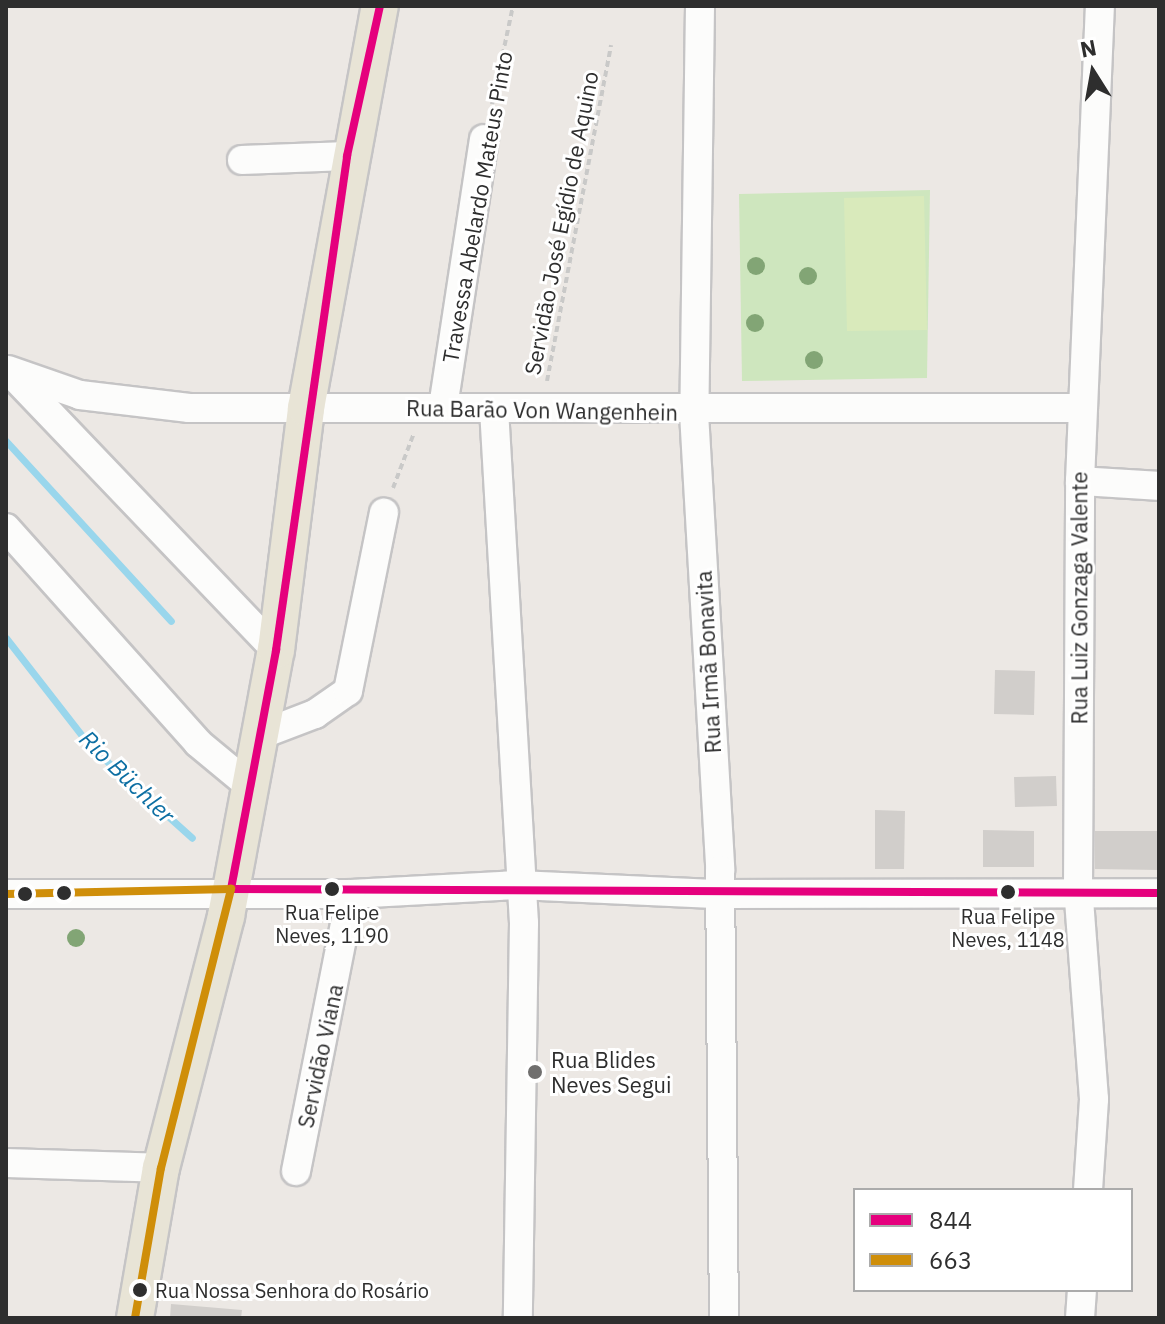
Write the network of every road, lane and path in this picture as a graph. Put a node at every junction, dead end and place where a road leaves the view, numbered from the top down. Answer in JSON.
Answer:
{"nodes":[{"id":1,"x":380,"y":6,"type":"edge"},
{"id":2,"x":513,"y":6,"type":"edge"},
{"id":3,"x":700,"y":6,"type":"edge"},
{"id":4,"x":1100,"y":6,"type":"edge"},
{"id":5,"x":611,"y":45,"type":"dead end"},
{"id":6,"x":484,"y":139,"type":"joint"},
{"id":7,"x":347,"y":156,"type":"junction"},
{"id":8,"x":242,"y":160,"type":"dead end"},
{"id":9,"x":7,"y":369,"type":"edge"},
{"id":10,"x":542,"y":407,"type":"junction"},
{"id":11,"x":306,"y":408,"type":"junction"},
{"id":12,"x":433,"y":408,"type":"junction"},
{"id":13,"x":1081,"y":408,"type":"junction"},
{"id":14,"x":494,"y":409,"type":"junction"},
{"id":15,"x":694,"y":413,"type":"junction"},
{"id":16,"x":1080,"y":481,"type":"junction"},
{"id":17,"x":1159,"y":486,"type":"edge"},
{"id":18,"x":384,"y":513,"type":"joint"},
{"id":19,"x":6,"y":528,"type":"edge"},
{"id":20,"x":276,"y":650,"type":"junction"},
{"id":21,"x":260,"y":735,"type":"junction"},
{"id":22,"x":250,"y":786,"type":"junction"},
{"id":23,"x":518,"y":885,"type":"junction"},
{"id":24,"x":1078,"y":888,"type":"junction"},
{"id":25,"x":231,"y":889,"type":"junction"},
{"id":26,"x":1159,"y":893,"type":"edge"},
{"id":27,"x":6,"y":894,"type":"edge"},
{"id":28,"x":351,"y":894,"type":"junction"},
{"id":29,"x":720,"y":894,"type":"junction"},
{"id":30,"x":6,"y":1163,"type":"edge"},
{"id":31,"x":161,"y":1168,"type":"junction"},
{"id":32,"x":296,"y":1171,"type":"dead end"},
{"id":33,"x":1088,"y":1188,"type":"edge"},
{"id":34,"x":1082,"y":1292,"type":"edge"},
{"id":35,"x":135,"y":1318,"type":"edge"},
{"id":36,"x":518,"y":1318,"type":"edge"},
{"id":37,"x":724,"y":1318,"type":"edge"},
{"id":38,"x":1080,"y":1318,"type":"edge"}],
"edges":[{"from":1,"to":7,"type":"main road"},
{"from":2,"to":6,"type":"path","name":"Travessa Abelardo Mateus Pinto"},
{"from":3,"to":15,"type":"street","name":"Rua Irmã Bonavita"},
{"from":4,"to":13,"type":"street","name":"Rua Luiz Gonzaga Valente"},
{"from":5,"to":10,"type":"path","name":"Servidão José Egídio de Aquino"},
{"from":6,"to":12,"type":"street","name":"Travessa Abelardo Mateus Pinto"},
{"from":7,"to":8,"type":"street"},
{"from":7,"to":11,"type":"main road"},
{"from":9,"to":11,"type":"street","name":"Rua Barão Von Wangenhein"},
{"from":9,"to":20,"type":"street"},
{"from":10,"to":14,"type":"street","name":"Rua Barão Von Wangenhein"},
{"from":10,"to":15,"type":"street","name":"Rua Barão Von Wangenhein"},
{"from":11,"to":12,"type":"street","name":"Rua Barão Von Wangenhein"},
{"from":11,"to":20,"type":"main road"},
{"from":12,"to":14,"type":"street","name":"Rua Barão Von Wangenhein"},
{"from":12,"to":18,"type":"path"},
{"from":13,"to":15,"type":"street","name":"Rua Barão Von Wangenhein"},
{"from":13,"to":16,"type":"street","name":"Rua Luiz Gonzaga Valente"},
{"from":14,"to":23,"type":"street"},
{"from":15,"to":29,"type":"street","name":"Rua Irmã Bonavita"},
{"from":16,"to":17,"type":"street"},
{"from":16,"to":24,"type":"street","name":"Rua Luiz Gonzaga Valente"},
{"from":18,"to":21,"type":"street"},
{"from":19,"to":22,"type":"street"},
{"from":20,"to":21,"type":"main road"},
{"from":21,"to":22,"type":"main road"},
{"from":22,"to":25,"type":"main road"},
{"from":23,"to":28,"type":"street"},
{"from":23,"to":29,"type":"street"},
{"from":23,"to":36,"type":"street"},
{"from":24,"to":26,"type":"street"},
{"from":24,"to":29,"type":"street"},
{"from":24,"to":33,"type":"street","name":"Rua Luiz Gonzaga Valente"},
{"from":25,"to":27,"type":"street"},
{"from":25,"to":28,"type":"street"},
{"from":25,"to":31,"type":"main road"},
{"from":28,"to":32,"type":"street","name":"Servidão Viana"},
{"from":29,"to":37,"type":"street","name":"Rua Irmã Bonavita"},
{"from":30,"to":31,"type":"street"},
{"from":31,"to":35,"type":"main road"},
{"from":34,"to":38,"type":"street"}]}
